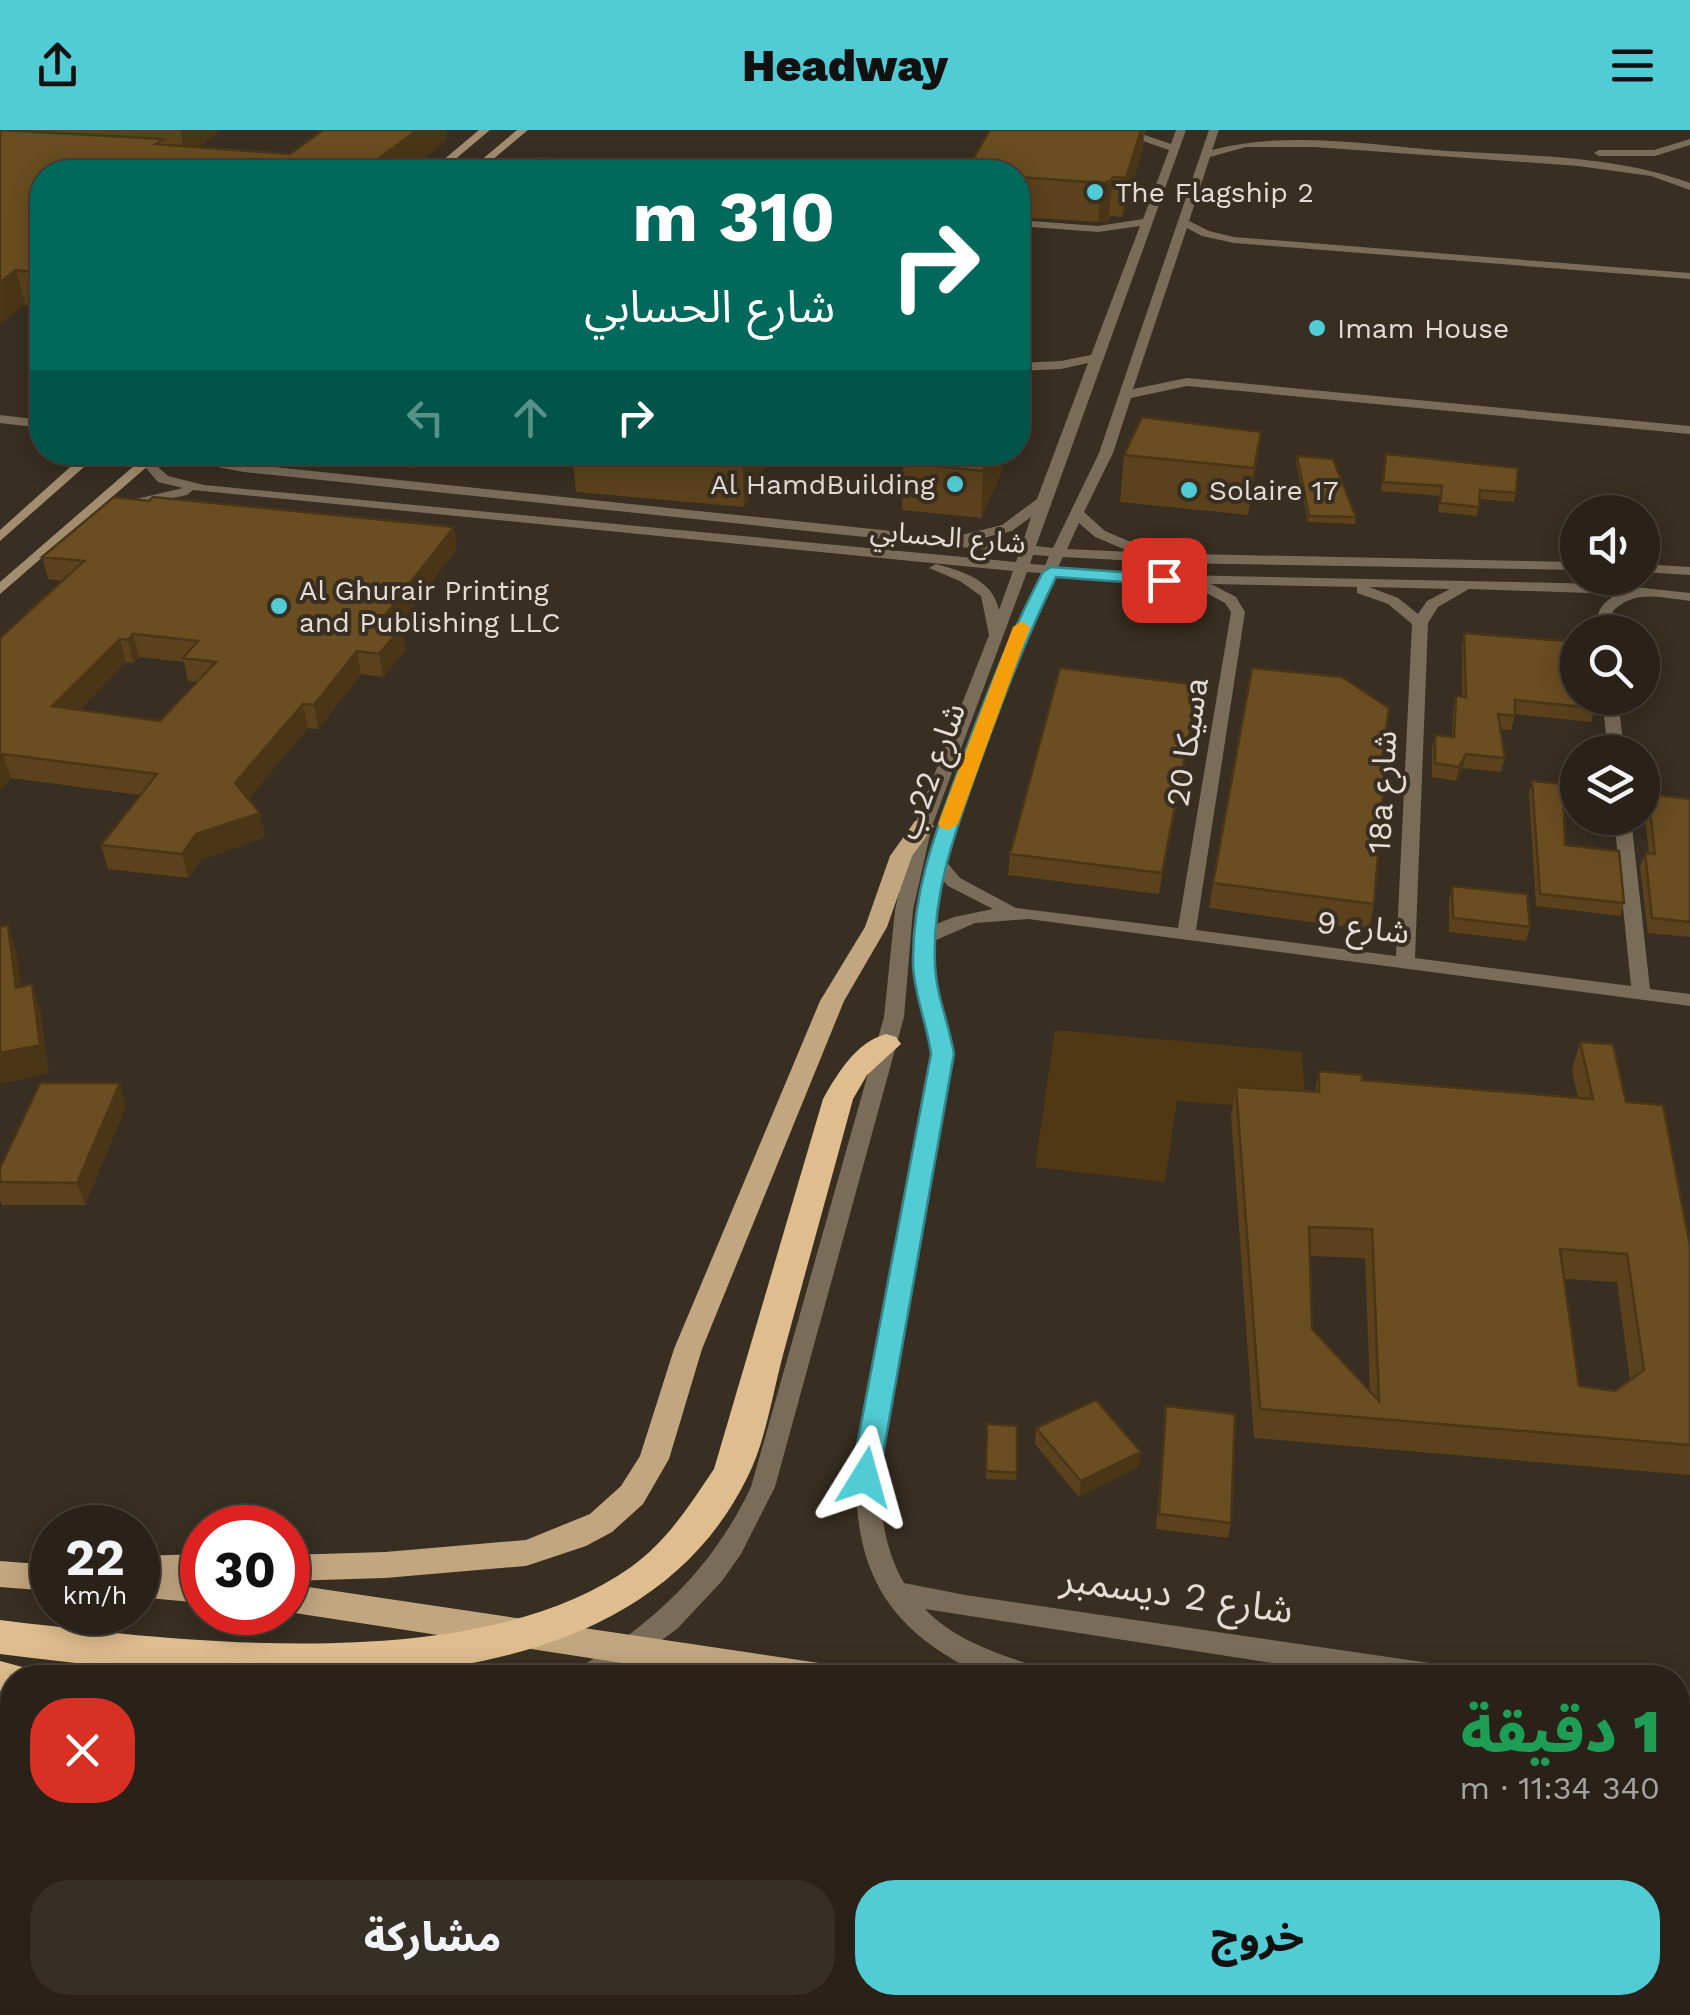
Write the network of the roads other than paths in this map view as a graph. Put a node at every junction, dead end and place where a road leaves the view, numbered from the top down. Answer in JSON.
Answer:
{"nodes":[{"id":1,"x":486,"y":130,"type":"edge"},
{"id":2,"x":523,"y":130,"type":"edge"},
{"id":3,"x":1074,"y":130,"type":"edge"},
{"id":4,"x":1155,"y":130,"type":"edge"},
{"id":5,"x":1181,"y":130,"type":"edge"},
{"id":6,"x":1214,"y":130,"type":"edge"},
{"id":7,"x":1255,"y":130,"type":"edge"},
{"id":8,"x":1286,"y":130,"type":"edge"},
{"id":9,"x":1687,"y":130,"type":"edge"},
{"id":10,"x":1085,"y":131,"type":"edge"},
{"id":11,"x":1266,"y":131,"type":"edge"},
{"id":12,"x":508,"y":136,"type":"edge"},
{"id":13,"x":1314,"y":138,"type":"junction"},
{"id":14,"x":1690,"y":142,"type":"edge"},
{"id":15,"x":1174,"y":150,"type":"junction"},
{"id":16,"x":1206,"y":154,"type":"junction"},
{"id":17,"x":1578,"y":158,"type":"junction"},
{"id":18,"x":447,"y":160,"type":"edge"},
{"id":19,"x":484,"y":160,"type":"edge"},
{"id":20,"x":1690,"y":186,"type":"edge"},
{"id":21,"x":1149,"y":221,"type":"junction"},
{"id":22,"x":1184,"y":222,"type":"junction"},
{"id":23,"x":1030,"y":224,"type":"edge"},
{"id":24,"x":1098,"y":229,"type":"junction"},
{"id":25,"x":1234,"y":240,"type":"junction"},
{"id":26,"x":1139,"y":245,"type":"junction"},
{"id":27,"x":1174,"y":248,"type":"junction"},
{"id":28,"x":1690,"y":276,"type":"edge"},
{"id":29,"x":1098,"y":357,"type":"junction"},
{"id":30,"x":1138,"y":358,"type":"junction"},
{"id":31,"x":1030,"y":367,"type":"edge"},
{"id":32,"x":1030,"y":370,"type":"edge"},
{"id":33,"x":1188,"y":382,"type":"junction"},
{"id":34,"x":1084,"y":391,"type":"junction"},
{"id":35,"x":1125,"y":395,"type":"junction"},
{"id":36,"x":0,"y":416,"type":"edge"},
{"id":37,"x":30,"y":419,"type":"edge"},
{"id":38,"x":1690,"y":430,"type":"edge"},
{"id":39,"x":80,"y":465,"type":"edge"},
{"id":40,"x":143,"y":465,"type":"edge"},
{"id":41,"x":156,"y":465,"type":"edge"},
{"id":42,"x":228,"y":465,"type":"edge"},
{"id":43,"x":204,"y":489,"type":"junction"},
{"id":44,"x":1044,"y":500,"type":"junction"},
{"id":45,"x":1077,"y":513,"type":"junction"},
{"id":46,"x":83,"y":517,"type":"junction"},
{"id":47,"x":0,"y":536,"type":"edge"},
{"id":48,"x":928,"y":540,"type":"junction"},
{"id":49,"x":1028,"y":550,"type":"junction"},
{"id":50,"x":860,"y":554,"type":"junction"},
{"id":51,"x":1176,"y":559,"type":"junction"},
{"id":52,"x":1055,"y":562,"type":"junction"},
{"id":53,"x":1560,"y":566,"type":"edge"},
{"id":54,"x":1660,"y":567,"type":"edge"},
{"id":55,"x":1690,"y":567,"type":"edge"},
{"id":56,"x":1022,"y":568,"type":"junction"},
{"id":57,"x":1196,"y":582,"type":"junction"},
{"id":58,"x":1342,"y":584,"type":"junction"},
{"id":59,"x":1469,"y":586,"type":"junction"},
{"id":60,"x":1560,"y":587,"type":"edge"},
{"id":61,"x":1660,"y":588,"type":"edge"},
{"id":62,"x":0,"y":590,"type":"edge"},
{"id":63,"x":1660,"y":592,"type":"edge"},
{"id":64,"x":1690,"y":594,"type":"edge"},
{"id":65,"x":1628,"y":595,"type":"edge"},
{"id":66,"x":1603,"y":615,"type":"edge"},
{"id":67,"x":1420,"y":623,"type":"junction"},
{"id":68,"x":997,"y":634,"type":"junction"},
{"id":69,"x":924,"y":826,"type":"junction"},
{"id":70,"x":1625,"y":835,"type":"edge"},
{"id":71,"x":935,"y":859,"type":"junction"},
{"id":72,"x":1028,"y":914,"type":"junction"},
{"id":73,"x":1186,"y":934,"type":"junction"},
{"id":74,"x":924,"y":939,"type":"junction"},
{"id":75,"x":1405,"y":963,"type":"junction"},
{"id":76,"x":1641,"y":994,"type":"junction"},
{"id":77,"x":1690,"y":1000,"type":"edge"},
{"id":78,"x":886,"y":1044,"type":"junction"},
{"id":79,"x":310,"y":1567,"type":"edge"},
{"id":80,"x":0,"y":1574,"type":"edge"},
{"id":81,"x":30,"y":1576,"type":"edge"},
{"id":82,"x":892,"y":1591,"type":"junction"},
{"id":83,"x":310,"y":1601,"type":"edge"},
{"id":84,"x":0,"y":1637,"type":"edge"},
{"id":85,"x":630,"y":1649,"type":"junction"},
{"id":86,"x":605,"y":1665,"type":"edge"},
{"id":87,"x":734,"y":1665,"type":"edge"},
{"id":88,"x":989,"y":1665,"type":"edge"},
{"id":89,"x":1363,"y":1665,"type":"edge"}],
"edges":[{"from":1,"to":18,"type":"main road"},
{"from":2,"to":12,"type":"main road"},
{"from":3,"to":10,"type":"street"},
{"from":4,"to":10,"type":"street"},
{"from":5,"to":15,"type":"street","name":"شارع 22ب"},
{"from":6,"to":16,"type":"street","name":"شارع 22ب"},
{"from":7,"to":13,"type":"street"},
{"from":8,"to":13,"type":"street"},
{"from":9,"to":14,"type":"street"},
{"from":10,"to":15,"type":"street"},
{"from":11,"to":13,"type":"street"},
{"from":12,"to":19,"type":"main road"},
{"from":13,"to":16,"type":"street"},
{"from":13,"to":17,"type":"street"},
{"from":14,"to":17,"type":"street"},
{"from":15,"to":21,"type":"street","name":"شارع 22ب"},
{"from":16,"to":22,"type":"street","name":"شارع 22ب"},
{"from":17,"to":17,"type":"street"},
{"from":17,"to":20,"type":"street"},
{"from":21,"to":24,"type":"street"},
{"from":21,"to":26,"type":"street","name":"شارع 22ب"},
{"from":22,"to":25,"type":"street"},
{"from":22,"to":27,"type":"street","name":"شارع 22ب"},
{"from":23,"to":24,"type":"street"},
{"from":24,"to":26,"type":"street"},
{"from":25,"to":27,"type":"street"},
{"from":25,"to":28,"type":"street"},
{"from":26,"to":29,"type":"street","name":"شارع 22ب"},
{"from":27,"to":30,"type":"street","name":"شارع 22ب"},
{"from":29,"to":31,"type":"street"},
{"from":29,"to":34,"type":"street","name":"شارع 22ب"},
{"from":30,"to":33,"type":"street"},
{"from":30,"to":35,"type":"street","name":"شارع 22ب"},
{"from":32,"to":34,"type":"street"},
{"from":33,"to":35,"type":"street"},
{"from":33,"to":38,"type":"street"},
{"from":34,"to":44,"type":"street","name":"شارع 22ب"},
{"from":35,"to":45,"type":"street","name":"شارع 22ب"},
{"from":36,"to":37,"type":"street"},
{"from":39,"to":47,"type":"main road"},
{"from":40,"to":46,"type":"main road"},
{"from":41,"to":43,"type":"street","name":"شارع الحسابي"},
{"from":42,"to":48,"type":"street","name":"شارع الحسابي"},
{"from":43,"to":46,"type":"street","name":"شارع الحسابي"},
{"from":43,"to":50,"type":"street","name":"شارع الحسابي"},
{"from":44,"to":48,"type":"street"},
{"from":44,"to":49,"type":"street","name":"شارع 22ب"},
{"from":45,"to":51,"type":"street"},
{"from":45,"to":52,"type":"street","name":"شارع 22ب"},
{"from":46,"to":62,"type":"main road"},
{"from":48,"to":49,"type":"street","name":"شارع الحسابي"},
{"from":49,"to":52,"type":"street","name":"شارع الحسابي"},
{"from":49,"to":56,"type":"street","name":"شارع 22ب"},
{"from":50,"to":56,"type":"street","name":"شارع الحسابي"},
{"from":50,"to":68,"type":"street"},
{"from":51,"to":52,"type":"street","name":"شارع الحسابي"},
{"from":51,"to":53,"type":"street","name":"شارع الحسابي"},
{"from":52,"to":56,"type":"street","name":"شارع الحسابي"},
{"from":52,"to":57,"type":"street","name":"شارع الحسابي"},
{"from":52,"to":71,"type":"street","name":"شارع 22ب"},
{"from":54,"to":55,"type":"street"},
{"from":56,"to":68,"type":"street","name":"شارع 22ب"},
{"from":57,"to":58,"type":"street","name":"شارع الحسابي"},
{"from":57,"to":73,"type":"street","name":"سيكا 20a"},
{"from":58,"to":59,"type":"street","name":"شارع الحسابي"},
{"from":58,"to":67,"type":"street"},
{"from":59,"to":60,"type":"street","name":"شارع الحسابي"},
{"from":59,"to":67,"type":"street"},
{"from":61,"to":64,"type":"street"},
{"from":63,"to":64,"type":"street","name":"شارع الحسابي"},
{"from":65,"to":66,"type":"street"},
{"from":67,"to":75,"type":"street","name":"18a شارع"},
{"from":68,"to":69,"type":"street","name":"شارع 22ب"},
{"from":69,"to":78,"type":"street","name":"شارع 22ب"},
{"from":69,"to":79,"type":"main road"},
{"from":70,"to":76,"type":"street"},
{"from":71,"to":72,"type":"street","name":"شارع 9"},
{"from":71,"to":74,"type":"street","name":"شارع 22ب"},
{"from":72,"to":73,"type":"street","name":"شارع 9"},
{"from":72,"to":74,"type":"street","name":"شارع 9"},
{"from":73,"to":75,"type":"street","name":"شارع 9"},
{"from":74,"to":82,"type":"street","name":"شارع 22ب"},
{"from":75,"to":76,"type":"street","name":"شارع 9"},
{"from":76,"to":77,"type":"street","name":"شارع 9"},
{"from":78,"to":84,"type":"highway"},
{"from":78,"to":85,"type":"street","name":"شارع 22ب"},
{"from":80,"to":81,"type":"main road"},
{"from":82,"to":88,"type":"street","name":"شارع 22ب"},
{"from":82,"to":89,"type":"street","name":"شارع 2 ديسمبر"},
{"from":83,"to":85,"type":"main road"},
{"from":85,"to":86,"type":"street","name":"شارع 22ب"},
{"from":85,"to":87,"type":"main road"}]}
